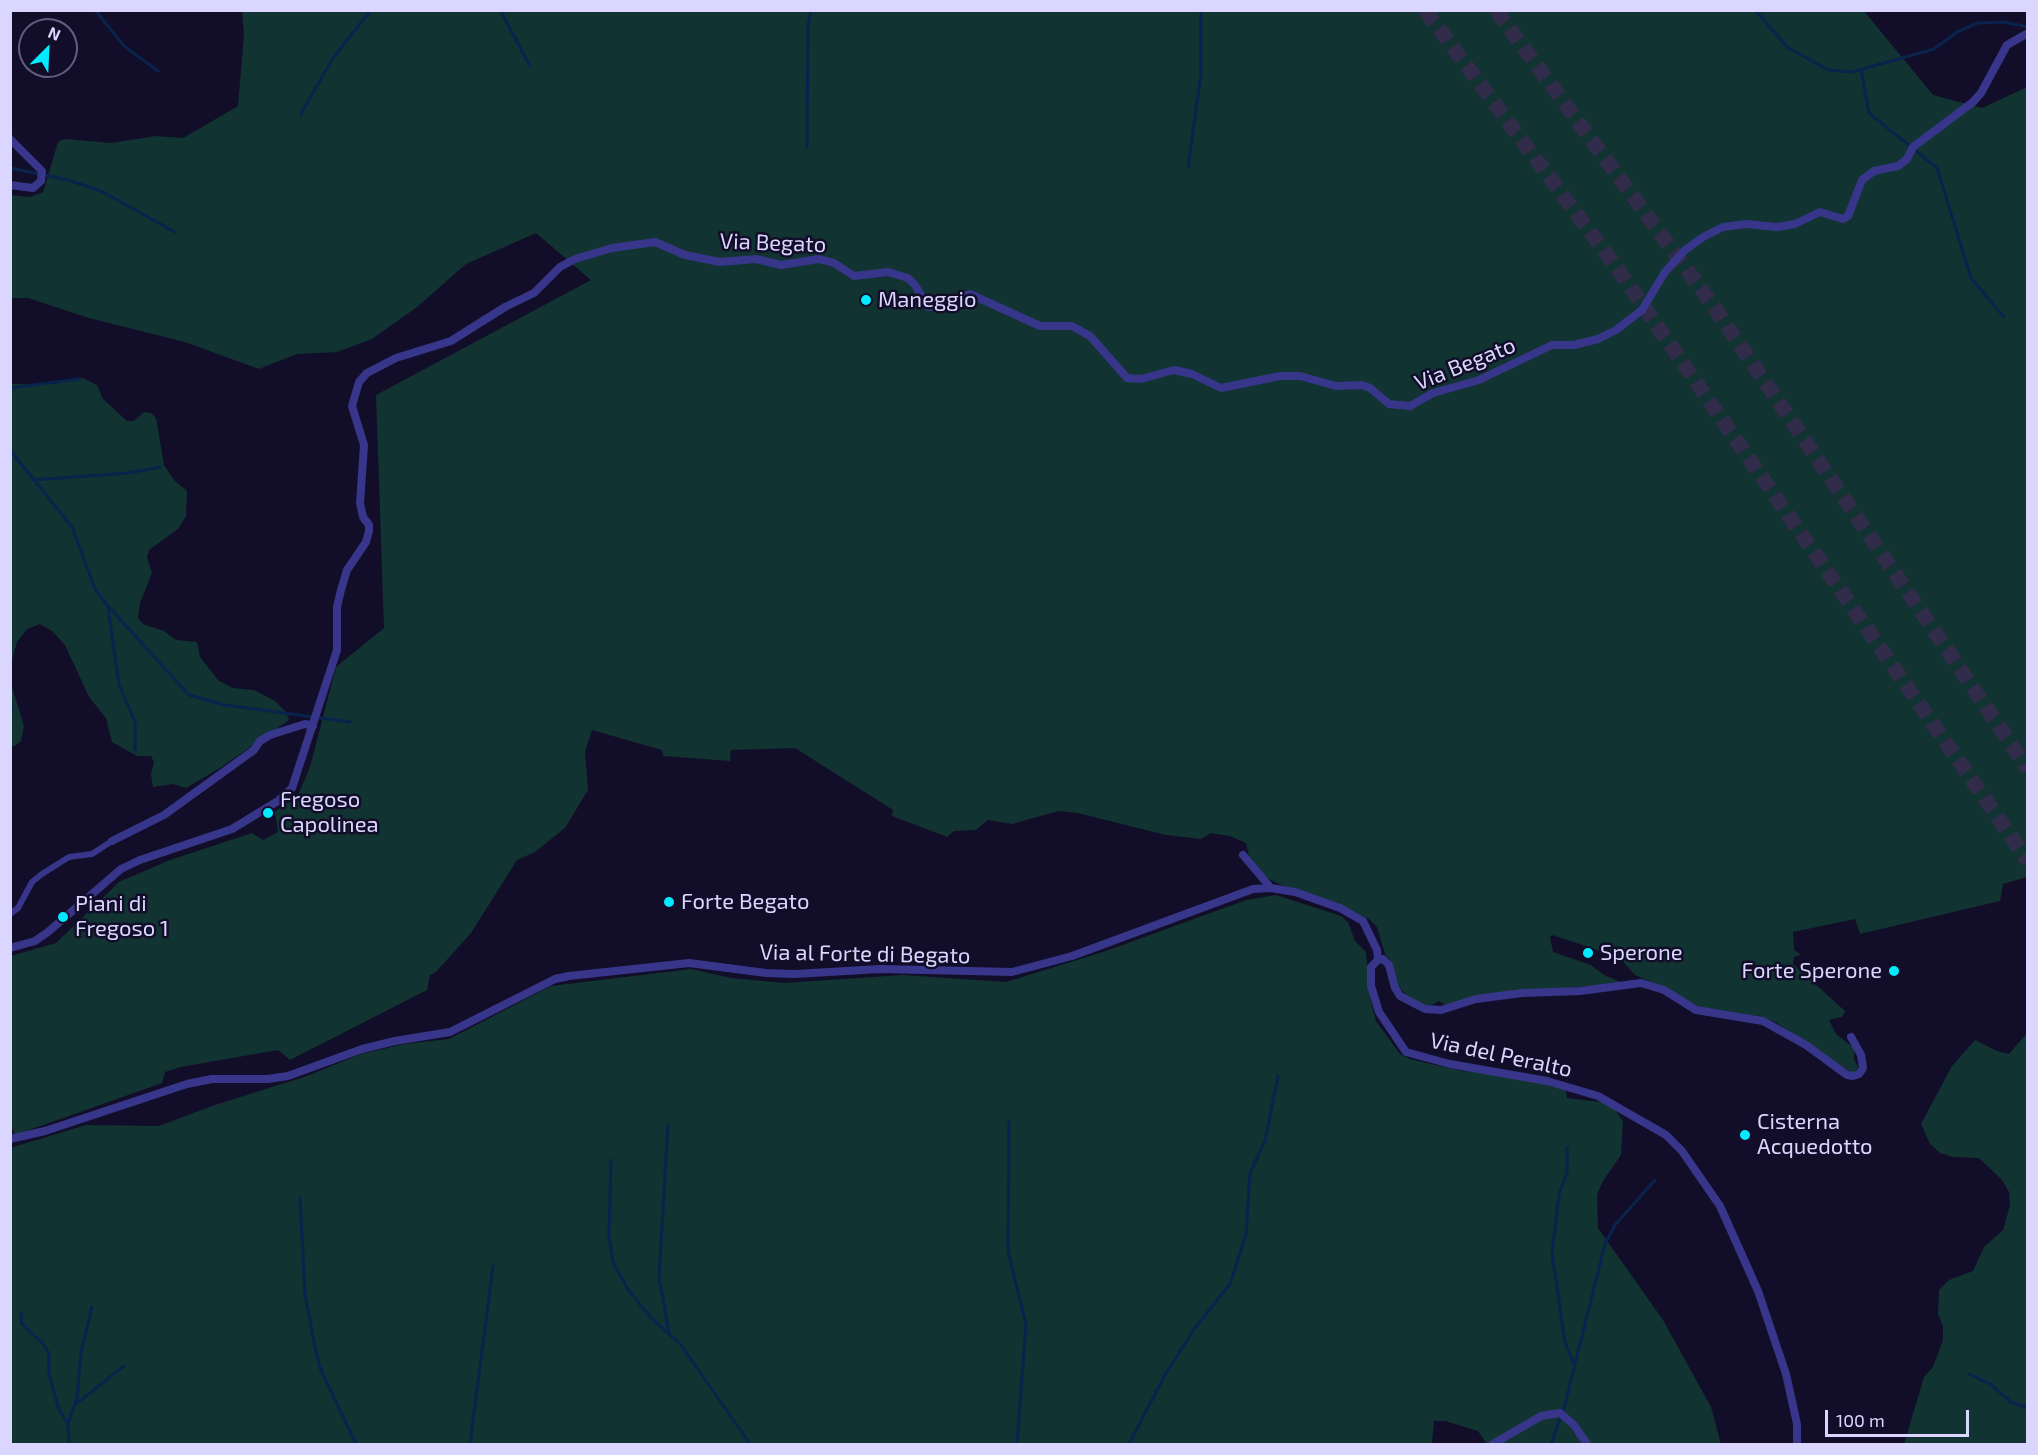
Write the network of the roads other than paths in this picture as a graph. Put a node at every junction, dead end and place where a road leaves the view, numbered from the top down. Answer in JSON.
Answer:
{"nodes":[{"id":1,"x":2028,"y":33,"type":"edge"},
{"id":2,"x":10,"y":139,"type":"edge"},
{"id":3,"x":10,"y":185,"type":"edge"},
{"id":4,"x":313,"y":726,"type":"junction"},
{"id":5,"x":112,"y":842,"type":"joint"},
{"id":6,"x":1243,"y":855,"type":"dead end"},
{"id":7,"x":1271,"y":888,"type":"junction"},
{"id":8,"x":10,"y":914,"type":"edge"},
{"id":9,"x":10,"y":948,"type":"edge"},
{"id":10,"x":1378,"y":960,"type":"junction"},
{"id":11,"x":1851,"y":1037,"type":"dead end"},
{"id":12,"x":10,"y":1139,"type":"edge"},
{"id":13,"x":1493,"y":1444,"type":"edge"},
{"id":14,"x":1587,"y":1444,"type":"edge"},
{"id":15,"x":1797,"y":1444,"type":"edge"}],
"edges":[{"from":1,"to":4,"type":"street","name":"Via Begato"},
{"from":2,"to":3,"type":"street"},
{"from":4,"to":5,"type":"street"},
{"from":4,"to":9,"type":"street"},
{"from":5,"to":8,"type":"street"},
{"from":6,"to":7,"type":"street"},
{"from":7,"to":10,"type":"street","name":"Via al Forte di Begato"},
{"from":7,"to":12,"type":"street","name":"Via al Forte di Begato"},
{"from":10,"to":11,"type":"street","name":"Via del Peralto"},
{"from":10,"to":15,"type":"street","name":"Via del Peralto"},
{"from":13,"to":14,"type":"street"}]}
